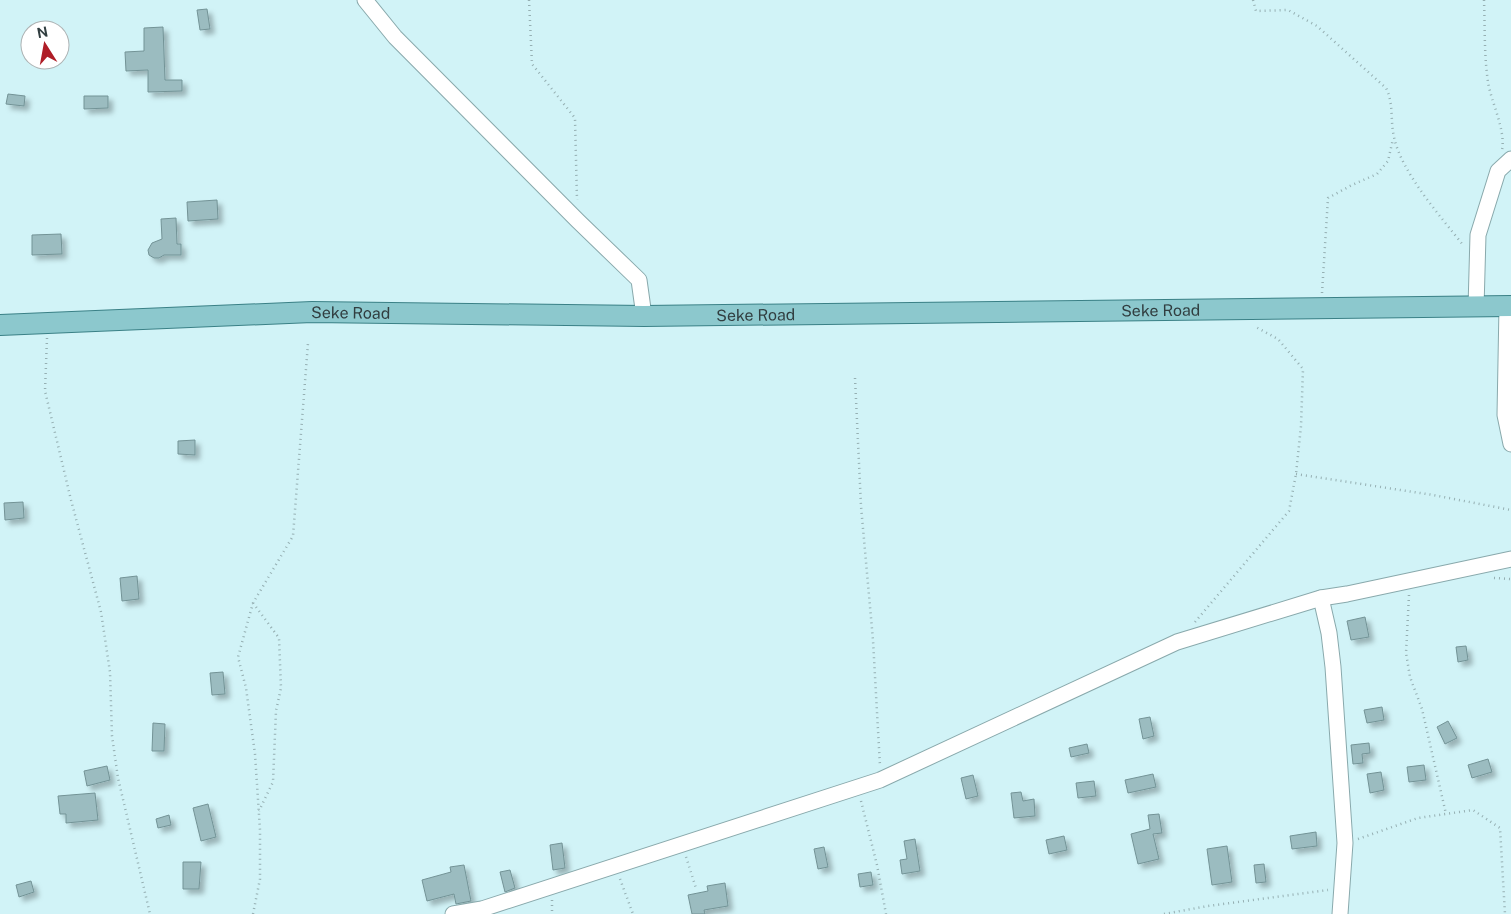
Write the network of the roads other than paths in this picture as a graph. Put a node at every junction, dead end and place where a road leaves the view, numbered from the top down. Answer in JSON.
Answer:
{"nodes":[{"id":1,"x":366,"y":0,"type":"edge"},
{"id":2,"x":1511,"y":159,"type":"edge"},
{"id":3,"x":1509,"y":306,"type":"edge"},
{"id":4,"x":1476,"y":308,"type":"junction"},
{"id":5,"x":644,"y":316,"type":"junction"},
{"id":6,"x":0,"y":325,"type":"edge"},
{"id":7,"x":1511,"y":444,"type":"edge"},
{"id":8,"x":1511,"y":559,"type":"edge"},
{"id":9,"x":1321,"y":598,"type":"junction"},
{"id":10,"x":453,"y":914,"type":"edge"},
{"id":11,"x":1340,"y":914,"type":"edge"}],
"edges":[{"from":1,"to":5,"type":"street"},
{"from":2,"to":4,"type":"street"},
{"from":3,"to":4,"type":"main road","name":"Seke Road"},
{"from":3,"to":7,"type":"street"},
{"from":4,"to":5,"type":"main road","name":"Seke Road"},
{"from":5,"to":6,"type":"main road","name":"Seke Road"},
{"from":8,"to":9,"type":"street"},
{"from":9,"to":10,"type":"street"},
{"from":9,"to":11,"type":"street"}]}
